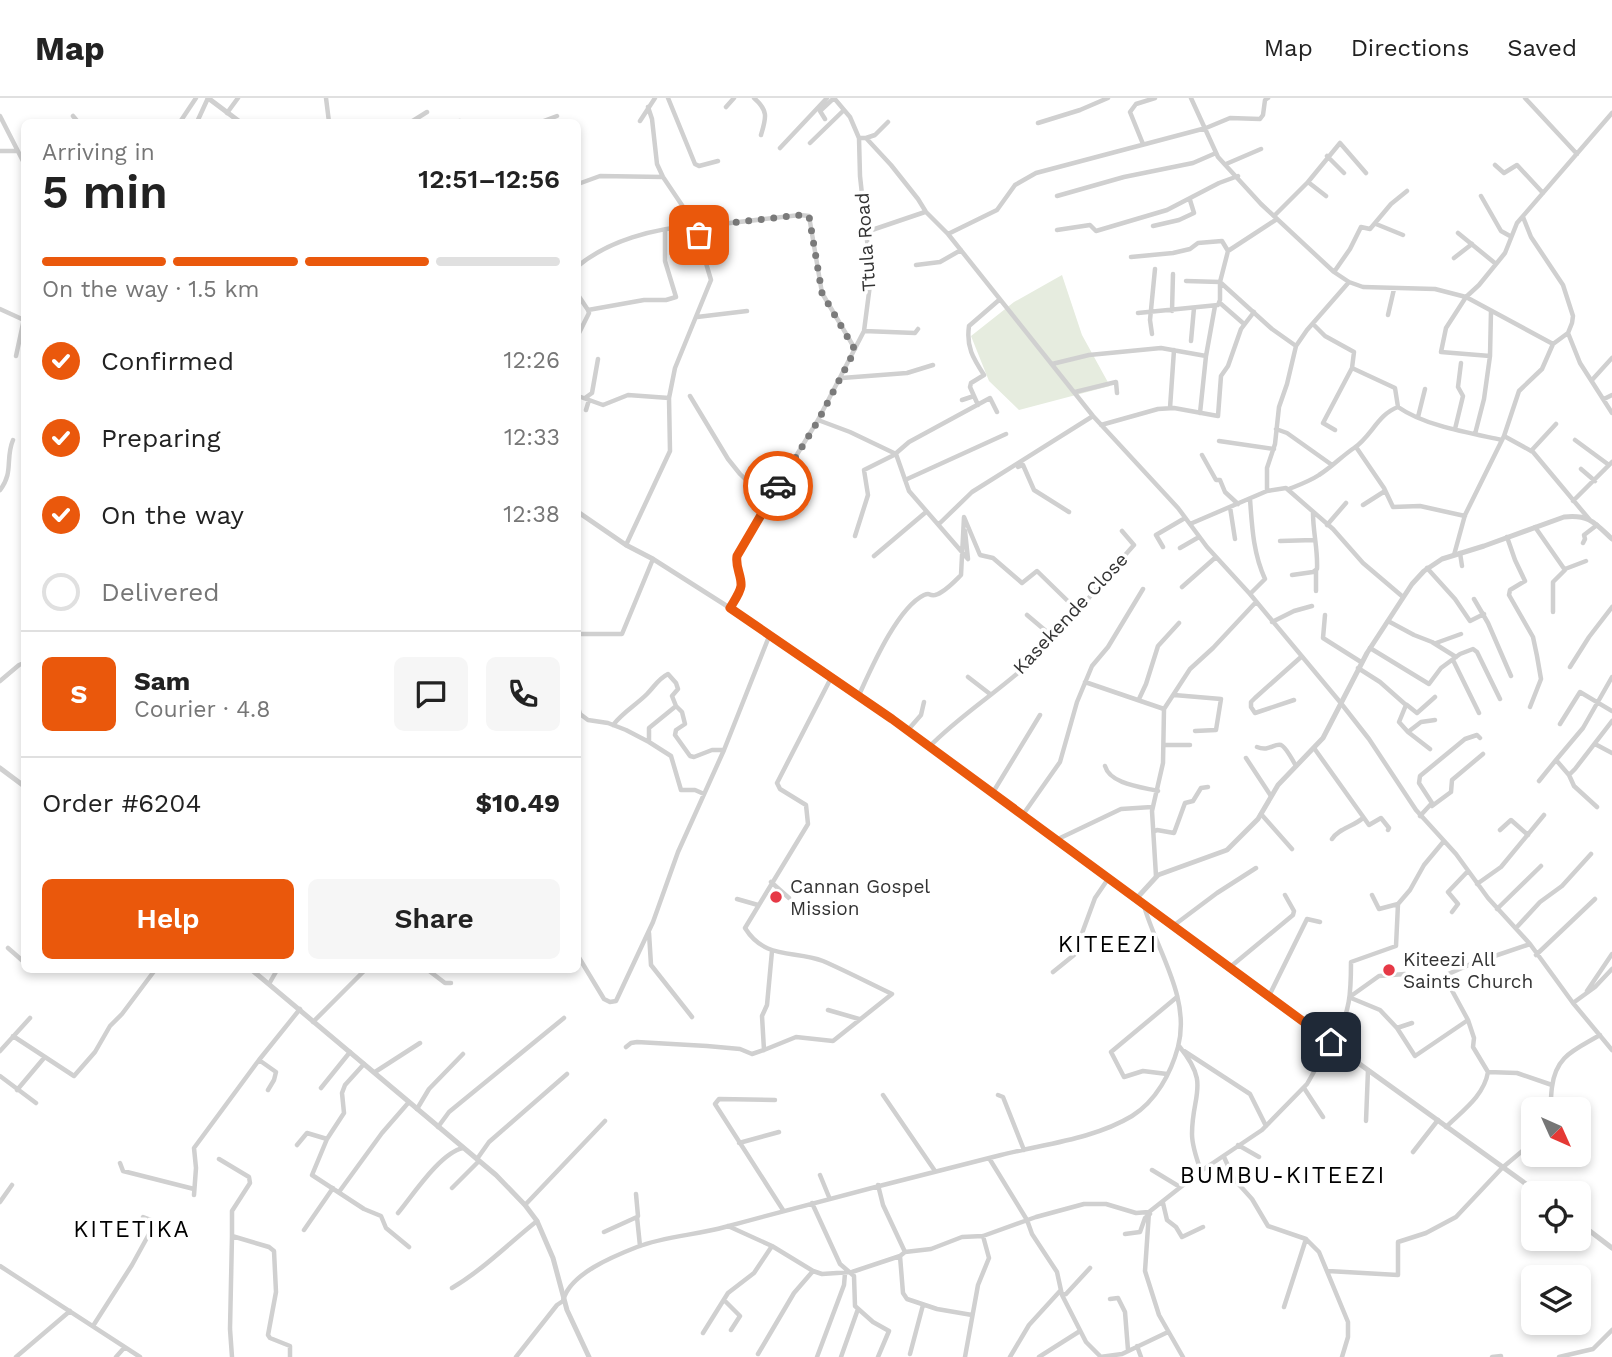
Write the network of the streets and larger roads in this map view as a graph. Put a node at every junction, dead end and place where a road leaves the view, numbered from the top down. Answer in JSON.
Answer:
{"nodes":[{"id":1,"x":196,"y":98,"type":"edge"},
{"id":2,"x":208,"y":98,"type":"edge"},
{"id":3,"x":238,"y":98,"type":"edge"},
{"id":4,"x":326,"y":98,"type":"edge"},
{"id":5,"x":655,"y":98,"type":"edge"},
{"id":6,"x":668,"y":98,"type":"edge"},
{"id":7,"x":734,"y":98,"type":"edge"},
{"id":8,"x":754,"y":98,"type":"edge"},
{"id":9,"x":827,"y":98,"type":"edge"},
{"id":10,"x":834,"y":98,"type":"edge"},
{"id":11,"x":1108,"y":98,"type":"edge"},
{"id":12,"x":1155,"y":98,"type":"edge"},
{"id":13,"x":1191,"y":98,"type":"edge"},
{"id":14,"x":1268,"y":98,"type":"edge"},
{"id":15,"x":1524,"y":98,"type":"edge"},
{"id":16,"x":648,"y":107,"type":"junction"},
{"id":17,"x":726,"y":107,"type":"dead end"},
{"id":18,"x":845,"y":110,"type":"junction"},
{"id":19,"x":427,"y":112,"type":"dead end"},
{"id":20,"x":227,"y":113,"type":"junction"},
{"id":21,"x":1612,"y":113,"type":"edge"},
{"id":22,"x":0,"y":116,"type":"edge"},
{"id":23,"x":73,"y":116,"type":"dead end"},
{"id":24,"x":557,"y":116,"type":"dead end"},
{"id":25,"x":825,"y":118,"type":"dead end"},
{"id":26,"x":76,"y":119,"type":"edge"},
{"id":27,"x":182,"y":119,"type":"edge"},
{"id":28,"x":198,"y":119,"type":"edge"},
{"id":29,"x":236,"y":119,"type":"edge"},
{"id":30,"x":328,"y":119,"type":"edge"},
{"id":31,"x":416,"y":119,"type":"edge"},
{"id":32,"x":549,"y":119,"type":"edge"},
{"id":33,"x":640,"y":121,"type":"dead end"},
{"id":34,"x":888,"y":122,"type":"dead end"},
{"id":35,"x":1038,"y":123,"type":"dead end"},
{"id":36,"x":1206,"y":128,"type":"junction"},
{"id":37,"x":761,"y":135,"type":"dead end"},
{"id":38,"x":863,"y":138,"type":"junction"},
{"id":39,"x":810,"y":143,"type":"dead end"},
{"id":40,"x":1143,"y":144,"type":"junction"},
{"id":41,"x":780,"y":148,"type":"dead end"},
{"id":42,"x":1261,"y":149,"type":"dead end"},
{"id":43,"x":0,"y":151,"type":"edge"},
{"id":44,"x":18,"y":151,"type":"junction"},
{"id":45,"x":1216,"y":153,"type":"junction"},
{"id":46,"x":1577,"y":154,"type":"junction"},
{"id":47,"x":1327,"y":156,"type":"junction"},
{"id":48,"x":21,"y":157,"type":"edge"},
{"id":49,"x":718,"y":162,"type":"dead end"},
{"id":50,"x":1226,"y":164,"type":"junction"},
{"id":51,"x":1495,"y":165,"type":"dead end"},
{"id":52,"x":1344,"y":173,"type":"dead end"},
{"id":53,"x":1366,"y":173,"type":"dead end"},
{"id":54,"x":1238,"y":176,"type":"junction"},
{"id":55,"x":663,"y":177,"type":"junction"},
{"id":56,"x":1308,"y":182,"type":"junction"},
{"id":57,"x":581,"y":183,"type":"edge"},
{"id":58,"x":1407,"y":191,"type":"dead end"},
{"id":59,"x":1544,"y":193,"type":"junction"},
{"id":60,"x":1057,"y":196,"type":"dead end"},
{"id":61,"x":1326,"y":196,"type":"dead end"},
{"id":62,"x":1480,"y":196,"type":"dead end"},
{"id":63,"x":1190,"y":200,"type":"junction"},
{"id":64,"x":926,"y":212,"type":"junction"},
{"id":65,"x":1275,"y":217,"type":"junction"},
{"id":66,"x":1523,"y":217,"type":"junction"},
{"id":67,"x":1376,"y":224,"type":"junction"},
{"id":68,"x":1153,"y":226,"type":"dead end"},
{"id":69,"x":694,"y":227,"type":"junction"},
{"id":70,"x":1057,"y":230,"type":"dead end"},
{"id":71,"x":665,"y":231,"type":"junction"},
{"id":72,"x":866,"y":232,"type":"junction"},
{"id":73,"x":948,"y":233,"type":"junction"},
{"id":74,"x":1458,"y":233,"type":"dead end"},
{"id":75,"x":1403,"y":234,"type":"dead end"},
{"id":76,"x":1510,"y":236,"type":"junction"},
{"id":77,"x":1472,"y":244,"type":"junction"},
{"id":78,"x":961,"y":250,"type":"junction"},
{"id":79,"x":1228,"y":251,"type":"junction"},
{"id":80,"x":1131,"y":257,"type":"dead end"},
{"id":81,"x":1454,"y":258,"type":"dead end"},
{"id":82,"x":581,"y":264,"type":"edge"},
{"id":83,"x":1496,"y":264,"type":"junction"},
{"id":84,"x":916,"y":265,"type":"dead end"},
{"id":85,"x":1155,"y":269,"type":"dead end"},
{"id":86,"x":1335,"y":272,"type":"junction"},
{"id":87,"x":1173,"y":274,"type":"dead end"},
{"id":88,"x":1186,"y":281,"type":"dead end"},
{"id":89,"x":1220,"y":282,"type":"junction"},
{"id":90,"x":1349,"y":282,"type":"junction"},
{"id":91,"x":1394,"y":289,"type":"junction"},
{"id":92,"x":1466,"y":297,"type":"junction"},
{"id":93,"x":999,"y":299,"type":"junction"},
{"id":94,"x":581,"y":300,"type":"edge"},
{"id":95,"x":1217,"y":304,"type":"junction"},
{"id":96,"x":1194,"y":308,"type":"junction"},
{"id":97,"x":0,"y":309,"type":"edge"},
{"id":98,"x":588,"y":310,"type":"junction"},
{"id":99,"x":747,"y":311,"type":"dead end"},
{"id":100,"x":1491,"y":311,"type":"junction"},
{"id":101,"x":1172,"y":312,"type":"junction"},
{"id":102,"x":1254,"y":312,"type":"junction"},
{"id":103,"x":1138,"y":313,"type":"dead end"},
{"id":104,"x":1151,"y":313,"type":"junction"},
{"id":105,"x":1388,"y":315,"type":"dead end"},
{"id":106,"x":697,"y":317,"type":"junction"},
{"id":107,"x":21,"y":318,"type":"edge"},
{"id":108,"x":1244,"y":324,"type":"junction"},
{"id":109,"x":1313,"y":324,"type":"junction"},
{"id":110,"x":581,"y":329,"type":"edge"},
{"id":111,"x":918,"y":329,"type":"dead end"},
{"id":112,"x":864,"y":331,"type":"junction"},
{"id":113,"x":21,"y":333,"type":"edge"},
{"id":114,"x":1568,"y":333,"type":"junction"},
{"id":115,"x":1152,"y":334,"type":"dead end"},
{"id":116,"x":1191,"y":341,"type":"dead end"},
{"id":117,"x":1553,"y":344,"type":"junction"},
{"id":118,"x":1296,"y":346,"type":"junction"},
{"id":119,"x":855,"y":350,"type":"junction"},
{"id":120,"x":1174,"y":351,"type":"junction"},
{"id":121,"x":16,"y":356,"type":"dead end"},
{"id":122,"x":1206,"y":356,"type":"junction"},
{"id":123,"x":1490,"y":356,"type":"junction"},
{"id":124,"x":1612,"y":358,"type":"edge"},
{"id":125,"x":598,"y":359,"type":"dead end"},
{"id":126,"x":1461,"y":363,"type":"dead end"},
{"id":127,"x":1051,"y":364,"type":"junction"},
{"id":128,"x":933,"y":365,"type":"dead end"},
{"id":129,"x":1352,"y":368,"type":"junction"},
{"id":130,"x":841,"y":378,"type":"junction"},
{"id":131,"x":1592,"y":380,"type":"junction"},
{"id":132,"x":1425,"y":389,"type":"dead end"},
{"id":133,"x":1075,"y":392,"type":"junction"},
{"id":134,"x":1117,"y":393,"type":"dead end"},
{"id":135,"x":1612,"y":395,"type":"edge"},
{"id":136,"x":690,"y":396,"type":"dead end"},
{"id":137,"x":974,"y":396,"type":"junction"},
{"id":138,"x":581,"y":397,"type":"edge"},
{"id":139,"x":669,"y":398,"type":"junction"},
{"id":140,"x":587,"y":399,"type":"junction"},
{"id":141,"x":962,"y":400,"type":"dead end"},
{"id":142,"x":1604,"y":400,"type":"junction"},
{"id":143,"x":978,"y":405,"type":"junction"},
{"id":144,"x":1398,"y":407,"type":"junction"},
{"id":145,"x":1170,"y":408,"type":"junction"},
{"id":146,"x":586,"y":410,"type":"dead end"},
{"id":147,"x":997,"y":412,"type":"dead end"},
{"id":148,"x":1199,"y":413,"type":"junction"},
{"id":149,"x":1612,"y":413,"type":"edge"},
{"id":150,"x":1093,"y":416,"type":"junction"},
{"id":151,"x":1418,"y":417,"type":"junction"},
{"id":152,"x":818,"y":421,"type":"junction"},
{"id":153,"x":1556,"y":424,"type":"dead end"},
{"id":154,"x":1101,"y":425,"type":"junction"},
{"id":155,"x":1276,"y":429,"type":"junction"},
{"id":156,"x":1455,"y":429,"type":"junction"},
{"id":157,"x":1335,"y":430,"type":"dead end"},
{"id":158,"x":1006,"y":434,"type":"dead end"},
{"id":159,"x":1475,"y":434,"type":"junction"},
{"id":160,"x":1503,"y":438,"type":"junction"},
{"id":161,"x":13,"y":440,"type":"dead end"},
{"id":162,"x":1575,"y":440,"type":"dead end"},
{"id":163,"x":1219,"y":441,"type":"dead end"},
{"id":164,"x":1356,"y":447,"type":"junction"},
{"id":165,"x":1274,"y":449,"type":"junction"},
{"id":166,"x":1531,"y":452,"type":"junction"},
{"id":167,"x":896,"y":454,"type":"junction"},
{"id":168,"x":1202,"y":455,"type":"dead end"},
{"id":169,"x":1610,"y":464,"type":"edge"},
{"id":170,"x":1332,"y":465,"type":"junction"},
{"id":171,"x":1581,"y":469,"type":"dead end"},
{"id":172,"x":1004,"y":472,"type":"junction"},
{"id":173,"x":905,"y":480,"type":"junction"},
{"id":174,"x":1595,"y":481,"type":"junction"},
{"id":175,"x":1288,"y":489,"type":"junction"},
{"id":176,"x":0,"y":490,"type":"edge"},
{"id":177,"x":1267,"y":491,"type":"junction"},
{"id":178,"x":1385,"y":491,"type":"junction"},
{"id":179,"x":1250,"y":499,"type":"junction"},
{"id":180,"x":1573,"y":501,"type":"junction"},
{"id":181,"x":769,"y":502,"type":"junction"},
{"id":182,"x":1346,"y":502,"type":"dead end"},
{"id":183,"x":1238,"y":503,"type":"junction"},
{"id":184,"x":1363,"y":505,"type":"dead end"},
{"id":185,"x":1230,"y":508,"type":"junction"},
{"id":186,"x":926,"y":512,"type":"junction"},
{"id":187,"x":1069,"y":512,"type":"dead end"},
{"id":188,"x":1313,"y":512,"type":"junction"},
{"id":189,"x":581,"y":514,"type":"edge"},
{"id":190,"x":1465,"y":516,"type":"junction"},
{"id":191,"x":964,"y":517,"type":"junction"},
{"id":192,"x":1185,"y":517,"type":"junction"},
{"id":193,"x":1590,"y":519,"type":"junction"},
{"id":194,"x":939,"y":524,"type":"junction"},
{"id":195,"x":1190,"y":524,"type":"junction"},
{"id":196,"x":1327,"y":525,"type":"junction"},
{"id":197,"x":1597,"y":525,"type":"junction"},
{"id":198,"x":1535,"y":527,"type":"junction"},
{"id":199,"x":1122,"y":531,"type":"dead end"},
{"id":200,"x":855,"y":536,"type":"dead end"},
{"id":201,"x":1199,"y":537,"type":"junction"},
{"id":202,"x":1507,"y":537,"type":"junction"},
{"id":203,"x":1235,"y":539,"type":"dead end"},
{"id":204,"x":1612,"y":539,"type":"edge"},
{"id":205,"x":1314,"y":540,"type":"junction"},
{"id":206,"x":1280,"y":541,"type":"dead end"},
{"id":207,"x":1583,"y":543,"type":"dead end"},
{"id":208,"x":625,"y":545,"type":"junction"},
{"id":209,"x":1163,"y":547,"type":"dead end"},
{"id":210,"x":1180,"y":548,"type":"dead end"},
{"id":211,"x":1457,"y":554,"type":"junction"},
{"id":212,"x":874,"y":556,"type":"dead end"},
{"id":213,"x":1216,"y":557,"type":"junction"},
{"id":214,"x":653,"y":559,"type":"junction"},
{"id":215,"x":1586,"y":561,"type":"dead end"},
{"id":216,"x":1462,"y":566,"type":"dead end"},
{"id":217,"x":1427,"y":568,"type":"junction"},
{"id":218,"x":1565,"y":569,"type":"junction"},
{"id":219,"x":1316,"y":570,"type":"junction"},
{"id":220,"x":1292,"y":575,"type":"dead end"},
{"id":221,"x":1182,"y":587,"type":"dead end"},
{"id":222,"x":1143,"y":589,"type":"dead end"},
{"id":223,"x":1316,"y":591,"type":"dead end"},
{"id":224,"x":1250,"y":594,"type":"junction"},
{"id":225,"x":1404,"y":597,"type":"junction"},
{"id":226,"x":1475,"y":599,"type":"dead end"},
{"id":227,"x":1256,"y":602,"type":"junction"},
{"id":228,"x":1312,"y":606,"type":"dead end"},
{"id":229,"x":1612,"y":607,"type":"edge"},
{"id":230,"x":730,"y":608,"type":"junction"},
{"id":231,"x":1077,"y":610,"type":"junction"},
{"id":232,"x":1553,"y":612,"type":"dead end"},
{"id":233,"x":1483,"y":614,"type":"junction"},
{"id":234,"x":1027,"y":615,"type":"dead end"},
{"id":235,"x":1325,"y":615,"type":"dead end"},
{"id":236,"x":1388,"y":621,"type":"junction"},
{"id":237,"x":1272,"y":622,"type":"junction"},
{"id":238,"x":1179,"y":623,"type":"dead end"},
{"id":239,"x":581,"y":634,"type":"edge"},
{"id":240,"x":770,"y":634,"type":"junction"},
{"id":241,"x":1461,"y":634,"type":"dead end"},
{"id":242,"x":1053,"y":637,"type":"junction"},
{"id":243,"x":1435,"y":644,"type":"junction"},
{"id":244,"x":1370,"y":648,"type":"junction"},
{"id":245,"x":1301,"y":657,"type":"junction"},
{"id":246,"x":1454,"y":659,"type":"junction"},
{"id":247,"x":21,"y":665,"type":"edge"},
{"id":248,"x":1359,"y":665,"type":"junction"},
{"id":249,"x":1570,"y":667,"type":"dead end"},
{"id":250,"x":832,"y":676,"type":"junction"},
{"id":251,"x":1511,"y":676,"type":"dead end"},
{"id":252,"x":968,"y":677,"type":"dead end"},
{"id":253,"x":1612,"y":677,"type":"edge"},
{"id":254,"x":0,"y":681,"type":"edge"},
{"id":255,"x":1085,"y":682,"type":"junction"},
{"id":256,"x":990,"y":694,"type":"junction"},
{"id":257,"x":859,"y":695,"type":"junction"},
{"id":258,"x":1173,"y":695,"type":"junction"},
{"id":259,"x":1435,"y":697,"type":"dead end"},
{"id":260,"x":1139,"y":699,"type":"junction"},
{"id":261,"x":1500,"y":699,"type":"dead end"},
{"id":262,"x":1294,"y":700,"type":"dead end"},
{"id":263,"x":924,"y":702,"type":"dead end"},
{"id":264,"x":1340,"y":702,"type":"junction"},
{"id":265,"x":1597,"y":703,"type":"junction"},
{"id":266,"x":1406,"y":705,"type":"junction"},
{"id":267,"x":676,"y":706,"type":"junction"},
{"id":268,"x":1531,"y":707,"type":"dead end"},
{"id":269,"x":1164,"y":709,"type":"junction"},
{"id":270,"x":1612,"y":711,"type":"edge"},
{"id":271,"x":1479,"y":713,"type":"dead end"},
{"id":272,"x":581,"y":714,"type":"edge"},
{"id":273,"x":1040,"y":715,"type":"dead end"},
{"id":274,"x":1436,"y":720,"type":"dead end"},
{"id":275,"x":1612,"y":721,"type":"edge"},
{"id":276,"x":613,"y":724,"type":"junction"},
{"id":277,"x":1560,"y":724,"type":"dead end"},
{"id":278,"x":1606,"y":728,"type":"junction"},
{"id":279,"x":907,"y":731,"type":"junction"},
{"id":280,"x":1195,"y":731,"type":"dead end"},
{"id":281,"x":1408,"y":732,"type":"junction"},
{"id":282,"x":1612,"y":732,"type":"edge"},
{"id":283,"x":1480,"y":738,"type":"dead end"},
{"id":284,"x":649,"y":741,"type":"junction"},
{"id":285,"x":1595,"y":744,"type":"junction"},
{"id":286,"x":1164,"y":745,"type":"junction"},
{"id":287,"x":1190,"y":745,"type":"dead end"},
{"id":288,"x":929,"y":747,"type":"junction"},
{"id":289,"x":1257,"y":747,"type":"dead end"},
{"id":290,"x":1314,"y":748,"type":"junction"},
{"id":291,"x":1430,"y":749,"type":"dead end"},
{"id":292,"x":724,"y":750,"type":"junction"},
{"id":293,"x":1612,"y":753,"type":"edge"},
{"id":294,"x":1483,"y":754,"type":"dead end"},
{"id":295,"x":1245,"y":758,"type":"dead end"},
{"id":296,"x":1556,"y":760,"type":"junction"},
{"id":297,"x":1296,"y":765,"type":"junction"},
{"id":298,"x":1105,"y":766,"type":"dead end"},
{"id":299,"x":0,"y":768,"type":"edge"},
{"id":300,"x":1569,"y":775,"type":"junction"},
{"id":301,"x":1539,"y":781,"type":"dead end"},
{"id":302,"x":21,"y":784,"type":"edge"},
{"id":303,"x":1208,"y":787,"type":"dead end"},
{"id":304,"x":1158,"y":791,"type":"junction"},
{"id":305,"x":704,"y":794,"type":"junction"},
{"id":306,"x":992,"y":794,"type":"junction"},
{"id":307,"x":1271,"y":796,"type":"junction"},
{"id":308,"x":1431,"y":806,"type":"junction"},
{"id":309,"x":1152,"y":807,"type":"junction"},
{"id":310,"x":1597,"y":807,"type":"dead end"},
{"id":311,"x":1261,"y":814,"type":"junction"},
{"id":312,"x":1544,"y":815,"type":"dead end"},
{"id":313,"x":1022,"y":816,"type":"junction"},
{"id":314,"x":1420,"y":816,"type":"junction"},
{"id":315,"x":1363,"y":818,"type":"junction"},
{"id":316,"x":1388,"y":830,"type":"dead end"},
{"id":317,"x":1500,"y":830,"type":"dead end"},
{"id":318,"x":1154,"y":832,"type":"junction"},
{"id":319,"x":1528,"y":835,"type":"junction"},
{"id":320,"x":1332,"y":839,"type":"dead end"},
{"id":321,"x":1056,"y":840,"type":"junction"},
{"id":322,"x":1444,"y":842,"type":"junction"},
{"id":323,"x":1292,"y":849,"type":"dead end"},
{"id":324,"x":1591,"y":854,"type":"dead end"},
{"id":325,"x":1541,"y":866,"type":"dead end"},
{"id":326,"x":1256,"y":868,"type":"dead end"},
{"id":327,"x":1468,"y":871,"type":"junction"},
{"id":328,"x":1156,"y":876,"type":"junction"},
{"id":329,"x":1108,"y":878,"type":"junction"},
{"id":330,"x":771,"y":882,"type":"junction"},
{"id":331,"x":1477,"y":884,"type":"junction"},
{"id":332,"x":1285,"y":895,"type":"dead end"},
{"id":333,"x":1371,"y":895,"type":"dead end"},
{"id":334,"x":789,"y":898,"type":"dead end"},
{"id":335,"x":737,"y":899,"type":"dead end"},
{"id":336,"x":1136,"y":899,"type":"junction"},
{"id":337,"x":1595,"y":899,"type":"dead end"},
{"id":338,"x":1398,"y":904,"type":"junction"},
{"id":339,"x":758,"y":905,"type":"junction"},
{"id":340,"x":1143,"y":905,"type":"junction"},
{"id":341,"x":1497,"y":909,"type":"junction"},
{"id":342,"x":1452,"y":912,"type":"dead end"},
{"id":343,"x":1320,"y":922,"type":"dead end"},
{"id":344,"x":1173,"y":926,"type":"junction"},
{"id":345,"x":1516,"y":928,"type":"junction"},
{"id":346,"x":649,"y":933,"type":"junction"},
{"id":347,"x":1530,"y":944,"type":"junction"},
{"id":348,"x":8,"y":948,"type":"dead end"},
{"id":349,"x":772,"y":951,"type":"junction"},
{"id":350,"x":1612,"y":954,"type":"edge"},
{"id":351,"x":1536,"y":955,"type":"junction"},
{"id":352,"x":21,"y":959,"type":"edge"},
{"id":353,"x":581,"y":961,"type":"edge"},
{"id":354,"x":1229,"y":968,"type":"junction"},
{"id":355,"x":1612,"y":969,"type":"edge"},
{"id":356,"x":1053,"y":972,"type":"dead end"},
{"id":357,"x":153,"y":973,"type":"edge"},
{"id":358,"x":256,"y":973,"type":"edge"},
{"id":359,"x":275,"y":973,"type":"edge"},
{"id":360,"x":362,"y":973,"type":"edge"},
{"id":361,"x":432,"y":973,"type":"edge"},
{"id":362,"x":1405,"y":974,"type":"dead end"},
{"id":363,"x":451,"y":983,"type":"dead end"},
{"id":364,"x":269,"y":984,"type":"junction"},
{"id":365,"x":1178,"y":997,"type":"junction"},
{"id":366,"x":1351,"y":997,"type":"junction"},
{"id":367,"x":1583,"y":997,"type":"junction"},
{"id":368,"x":1268,"y":998,"type":"junction"},
{"id":369,"x":1573,"y":1003,"type":"junction"},
{"id":370,"x":300,"y":1009,"type":"junction"},
{"id":371,"x":828,"y":1010,"type":"dead end"},
{"id":372,"x":692,"y":1017,"type":"dead end"},
{"id":373,"x":30,"y":1018,"type":"dead end"},
{"id":374,"x":564,"y":1018,"type":"dead end"},
{"id":375,"x":860,"y":1020,"type":"junction"},
{"id":376,"x":1468,"y":1020,"type":"junction"},
{"id":377,"x":313,"y":1022,"type":"junction"},
{"id":378,"x":1412,"y":1023,"type":"dead end"},
{"id":379,"x":1397,"y":1028,"type":"junction"},
{"id":380,"x":1600,"y":1035,"type":"junction"},
{"id":381,"x":13,"y":1036,"type":"junction"},
{"id":382,"x":1331,"y":1042,"type":"junction"},
{"id":383,"x":419,"y":1043,"type":"dead end"},
{"id":384,"x":1180,"y":1047,"type":"junction"},
{"id":385,"x":626,"y":1048,"type":"dead end"},
{"id":386,"x":764,"y":1050,"type":"junction"},
{"id":387,"x":1612,"y":1050,"type":"edge"},
{"id":388,"x":0,"y":1051,"type":"edge"},
{"id":389,"x":350,"y":1052,"type":"junction"},
{"id":390,"x":463,"y":1054,"type":"dead end"},
{"id":391,"x":44,"y":1058,"type":"junction"},
{"id":392,"x":259,"y":1060,"type":"junction"},
{"id":393,"x":364,"y":1064,"type":"junction"},
{"id":394,"x":1368,"y":1070,"type":"junction"},
{"id":395,"x":375,"y":1072,"type":"junction"},
{"id":396,"x":1488,"y":1072,"type":"junction"},
{"id":397,"x":567,"y":1074,"type":"dead end"},
{"id":398,"x":1167,"y":1074,"type":"junction"},
{"id":399,"x":0,"y":1076,"type":"edge"},
{"id":400,"x":1552,"y":1084,"type":"junction"},
{"id":401,"x":321,"y":1088,"type":"dead end"},
{"id":402,"x":1304,"y":1088,"type":"junction"},
{"id":403,"x":17,"y":1090,"type":"junction"},
{"id":404,"x":268,"y":1090,"type":"dead end"},
{"id":405,"x":883,"y":1095,"type":"dead end"},
{"id":406,"x":998,"y":1095,"type":"dead end"},
{"id":407,"x":1551,"y":1097,"type":"edge"},
{"id":408,"x":775,"y":1100,"type":"dead end"},
{"id":409,"x":409,"y":1102,"type":"junction"},
{"id":410,"x":37,"y":1103,"type":"dead end"},
{"id":411,"x":417,"y":1109,"type":"junction"},
{"id":412,"x":1323,"y":1117,"type":"dead end"},
{"id":413,"x":605,"y":1121,"type":"dead end"},
{"id":414,"x":1366,"y":1121,"type":"dead end"},
{"id":415,"x":1438,"y":1121,"type":"junction"},
{"id":416,"x":1266,"y":1126,"type":"junction"},
{"id":417,"x":438,"y":1127,"type":"junction"},
{"id":418,"x":1446,"y":1128,"type":"junction"},
{"id":419,"x":779,"y":1132,"type":"dead end"},
{"id":420,"x":327,"y":1139,"type":"junction"},
{"id":421,"x":739,"y":1143,"type":"junction"},
{"id":422,"x":297,"y":1145,"type":"dead end"},
{"id":423,"x":1238,"y":1145,"type":"junction"},
{"id":424,"x":463,"y":1147,"type":"junction"},
{"id":425,"x":1024,"y":1150,"type":"junction"},
{"id":426,"x":1413,"y":1152,"type":"dead end"},
{"id":427,"x":1521,"y":1152,"type":"edge"},
{"id":428,"x":1224,"y":1157,"type":"junction"},
{"id":429,"x":1259,"y":1157,"type":"dead end"},
{"id":430,"x":989,"y":1158,"type":"junction"},
{"id":431,"x":219,"y":1160,"type":"dead end"},
{"id":432,"x":478,"y":1160,"type":"junction"},
{"id":433,"x":120,"y":1163,"type":"dead end"},
{"id":434,"x":1502,"y":1168,"type":"junction"},
{"id":435,"x":1152,"y":1170,"type":"dead end"},
{"id":436,"x":935,"y":1171,"type":"junction"},
{"id":437,"x":1201,"y":1171,"type":"junction"},
{"id":438,"x":820,"y":1175,"type":"dead end"},
{"id":439,"x":1521,"y":1181,"type":"edge"},
{"id":440,"x":12,"y":1185,"type":"dead end"},
{"id":441,"x":878,"y":1185,"type":"junction"},
{"id":442,"x":1180,"y":1187,"type":"junction"},
{"id":443,"x":333,"y":1188,"type":"junction"},
{"id":444,"x":452,"y":1188,"type":"dead end"},
{"id":445,"x":339,"y":1192,"type":"junction"},
{"id":446,"x":636,"y":1194,"type":"dead end"},
{"id":447,"x":828,"y":1198,"type":"junction"},
{"id":448,"x":0,"y":1202,"type":"edge"},
{"id":449,"x":812,"y":1203,"type":"junction"},
{"id":450,"x":1163,"y":1203,"type":"junction"},
{"id":451,"x":525,"y":1205,"type":"junction"},
{"id":452,"x":783,"y":1210,"type":"junction"},
{"id":453,"x":398,"y":1213,"type":"dead end"},
{"id":454,"x":1149,"y":1213,"type":"junction"},
{"id":455,"x":143,"y":1217,"type":"dead end"},
{"id":456,"x":638,"y":1217,"type":"junction"},
{"id":457,"x":1027,"y":1220,"type":"junction"},
{"id":458,"x":537,"y":1222,"type":"junction"},
{"id":459,"x":727,"y":1226,"type":"junction"},
{"id":460,"x":1203,"y":1227,"type":"dead end"},
{"id":461,"x":304,"y":1230,"type":"dead end"},
{"id":462,"x":604,"y":1232,"type":"dead end"},
{"id":463,"x":1591,"y":1233,"type":"edge"},
{"id":464,"x":1125,"y":1234,"type":"dead end"},
{"id":465,"x":232,"y":1236,"type":"junction"},
{"id":466,"x":983,"y":1236,"type":"junction"},
{"id":467,"x":1612,"y":1238,"type":"edge"},
{"id":468,"x":1306,"y":1239,"type":"junction"},
{"id":469,"x":640,"y":1246,"type":"junction"},
{"id":470,"x":772,"y":1246,"type":"junction"},
{"id":471,"x":1609,"y":1246,"type":"edge"},
{"id":472,"x":409,"y":1247,"type":"dead end"},
{"id":473,"x":905,"y":1252,"type":"junction"},
{"id":474,"x":900,"y":1256,"type":"junction"},
{"id":475,"x":0,"y":1266,"type":"edge"},
{"id":476,"x":1090,"y":1268,"type":"dead end"},
{"id":477,"x":813,"y":1271,"type":"junction"},
{"id":478,"x":1328,"y":1271,"type":"junction"},
{"id":479,"x":852,"y":1272,"type":"junction"},
{"id":480,"x":845,"y":1273,"type":"junction"},
{"id":481,"x":452,"y":1288,"type":"dead end"},
{"id":482,"x":1061,"y":1293,"type":"junction"},
{"id":483,"x":1110,"y":1299,"type":"dead end"},
{"id":484,"x":724,"y":1300,"type":"junction"},
{"id":485,"x":563,"y":1301,"type":"junction"},
{"id":486,"x":923,"y":1305,"type":"junction"},
{"id":487,"x":1284,"y":1307,"type":"dead end"},
{"id":488,"x":858,"y":1309,"type":"junction"},
{"id":489,"x":70,"y":1311,"type":"junction"},
{"id":490,"x":972,"y":1315,"type":"junction"},
{"id":491,"x":93,"y":1326,"type":"junction"},
{"id":492,"x":731,"y":1330,"type":"dead end"},
{"id":493,"x":1612,"y":1330,"type":"edge"},
{"id":494,"x":1080,"y":1331,"type":"junction"},
{"id":495,"x":1168,"y":1332,"type":"junction"},
{"id":496,"x":704,"y":1334,"type":"dead end"},
{"id":497,"x":1137,"y":1346,"type":"junction"},
{"id":498,"x":124,"y":1348,"type":"junction"},
{"id":499,"x":1128,"y":1350,"type":"junction"},
{"id":500,"x":758,"y":1354,"type":"dead end"},
{"id":501,"x":910,"y":1354,"type":"dead end"},
{"id":502,"x":1100,"y":1356,"type":"edge"},
{"id":503,"x":1501,"y":1356,"type":"edge"},
{"id":504,"x":16,"y":1357,"type":"edge"},
{"id":505,"x":116,"y":1357,"type":"edge"},
{"id":506,"x":140,"y":1357,"type":"edge"},
{"id":507,"x":232,"y":1357,"type":"edge"},
{"id":508,"x":290,"y":1357,"type":"edge"},
{"id":509,"x":516,"y":1357,"type":"edge"},
{"id":510,"x":589,"y":1357,"type":"edge"},
{"id":511,"x":817,"y":1357,"type":"edge"},
{"id":512,"x":841,"y":1357,"type":"edge"},
{"id":513,"x":878,"y":1357,"type":"edge"},
{"id":514,"x":965,"y":1357,"type":"edge"},
{"id":515,"x":1010,"y":1357,"type":"edge"},
{"id":516,"x":1039,"y":1357,"type":"edge"},
{"id":517,"x":1141,"y":1357,"type":"edge"},
{"id":518,"x":1183,"y":1357,"type":"edge"},
{"id":519,"x":1342,"y":1357,"type":"edge"},
{"id":520,"x":1492,"y":1357,"type":"edge"},
{"id":521,"x":1559,"y":1357,"type":"edge"}],
"edges":[{"from":1,"to":27,"type":"street"},
{"from":2,"to":20,"type":"street"},
{"from":2,"to":28,"type":"street"},
{"from":3,"to":20,"type":"street"},
{"from":4,"to":30,"type":"street"},
{"from":5,"to":16,"type":"street"},
{"from":6,"to":49,"type":"street"},
{"from":7,"to":17,"type":"street"},
{"from":8,"to":37,"type":"street"},
{"from":9,"to":41,"type":"street"},
{"from":10,"to":18,"type":"street","name":"Ttula Road"},
{"from":10,"to":25,"type":"street"},
{"from":11,"to":35,"type":"street"},
{"from":12,"to":40,"type":"street"},
{"from":13,"to":36,"type":"street"},
{"from":14,"to":36,"type":"street"},
{"from":15,"to":46,"type":"street"},
{"from":16,"to":33,"type":"street"},
{"from":16,"to":55,"type":"street"},
{"from":18,"to":38,"type":"street","name":"Ttula Road"},
{"from":18,"to":39,"type":"street"},
{"from":19,"to":31,"type":"street"},
{"from":20,"to":29,"type":"street"},
{"from":21,"to":46,"type":"street"},
{"from":22,"to":44,"type":"street"},
{"from":23,"to":26,"type":"street"},
{"from":24,"to":32,"type":"street"},
{"from":34,"to":38,"type":"street"},
{"from":36,"to":40,"type":"street"},
{"from":36,"to":45,"type":"street"},
{"from":38,"to":64,"type":"street"},
{"from":38,"to":72,"type":"street","name":"Ttula Road"},
{"from":40,"to":73,"type":"street"},
{"from":42,"to":50,"type":"street"},
{"from":43,"to":44,"type":"street"},
{"from":44,"to":48,"type":"street"},
{"from":45,"to":50,"type":"street"},
{"from":45,"to":60,"type":"street"},
{"from":46,"to":59,"type":"street"},
{"from":47,"to":52,"type":"street"},
{"from":47,"to":53,"type":"street"},
{"from":47,"to":56,"type":"street"},
{"from":50,"to":54,"type":"street"},
{"from":51,"to":59,"type":"street"},
{"from":54,"to":63,"type":"street"},
{"from":54,"to":65,"type":"street"},
{"from":55,"to":57,"type":"street"},
{"from":55,"to":69,"type":"street"},
{"from":56,"to":61,"type":"street"},
{"from":56,"to":65,"type":"street"},
{"from":58,"to":67,"type":"street"},
{"from":59,"to":66,"type":"street"},
{"from":62,"to":76,"type":"street"},
{"from":63,"to":68,"type":"street"},
{"from":63,"to":70,"type":"street"},
{"from":64,"to":72,"type":"street"},
{"from":64,"to":73,"type":"street"},
{"from":65,"to":79,"type":"street"},
{"from":65,"to":86,"type":"street"},
{"from":66,"to":76,"type":"street"},
{"from":66,"to":114,"type":"street"},
{"from":67,"to":75,"type":"street"},
{"from":67,"to":86,"type":"street"},
{"from":69,"to":71,"type":"street"},
{"from":69,"to":106,"type":"street"},
{"from":69,"to":119,"type":"street"},
{"from":71,"to":82,"type":"street"},
{"from":71,"to":98,"type":"street"},
{"from":72,"to":112,"type":"street","name":"Ttula Road"},
{"from":73,"to":78,"type":"street"},
{"from":74,"to":77,"type":"street"},
{"from":76,"to":83,"type":"street"},
{"from":77,"to":81,"type":"street"},
{"from":77,"to":83,"type":"street"},
{"from":78,"to":84,"type":"street"},
{"from":78,"to":93,"type":"street"},
{"from":79,"to":80,"type":"street"},
{"from":79,"to":89,"type":"street"},
{"from":83,"to":92,"type":"street"},
{"from":85,"to":104,"type":"street"},
{"from":86,"to":90,"type":"street"},
{"from":87,"to":101,"type":"street"},
{"from":88,"to":89,"type":"street"},
{"from":89,"to":95,"type":"street"},
{"from":89,"to":102,"type":"street"},
{"from":90,"to":91,"type":"street"},
{"from":90,"to":109,"type":"street"},
{"from":91,"to":92,"type":"street"},
{"from":91,"to":105,"type":"street"},
{"from":92,"to":100,"type":"street"},
{"from":92,"to":123,"type":"street"},
{"from":93,"to":127,"type":"street"},
{"from":93,"to":137,"type":"street"},
{"from":94,"to":98,"type":"street"},
{"from":95,"to":96,"type":"street"},
{"from":95,"to":108,"type":"street"},
{"from":95,"to":122,"type":"street"},
{"from":96,"to":101,"type":"street"},
{"from":96,"to":116,"type":"street"},
{"from":97,"to":107,"type":"street"},
{"from":98,"to":110,"type":"street"},
{"from":99,"to":106,"type":"street"},
{"from":100,"to":117,"type":"street"},
{"from":100,"to":123,"type":"street"},
{"from":101,"to":104,"type":"street"},
{"from":102,"to":108,"type":"street"},
{"from":102,"to":118,"type":"street"},
{"from":103,"to":104,"type":"street"},
{"from":104,"to":115,"type":"street"},
{"from":106,"to":139,"type":"street"},
{"from":108,"to":148,"type":"street"},
{"from":109,"to":118,"type":"street"},
{"from":109,"to":129,"type":"street"},
{"from":111,"to":112,"type":"street"},
{"from":112,"to":119,"type":"street","name":"Ttula Road"},
{"from":113,"to":121,"type":"street"},
{"from":114,"to":117,"type":"street"},
{"from":114,"to":131,"type":"street"},
{"from":117,"to":160,"type":"street"},
{"from":118,"to":155,"type":"street"},
{"from":119,"to":130,"type":"street","name":"Ttula Road"},
{"from":120,"to":122,"type":"street"},
{"from":120,"to":127,"type":"street"},
{"from":120,"to":145,"type":"street"},
{"from":122,"to":148,"type":"street"},
{"from":123,"to":159,"type":"street"},
{"from":124,"to":131,"type":"street"},
{"from":125,"to":140,"type":"street"},
{"from":126,"to":156,"type":"street"},
{"from":127,"to":133,"type":"street"},
{"from":128,"to":130,"type":"street"},
{"from":129,"to":144,"type":"street"},
{"from":129,"to":157,"type":"street"},
{"from":130,"to":152,"type":"street","name":"Ttula Road"},
{"from":131,"to":142,"type":"street"},
{"from":132,"to":151,"type":"street"},
{"from":133,"to":134,"type":"street"},
{"from":133,"to":150,"type":"street"},
{"from":135,"to":142,"type":"street"},
{"from":136,"to":181,"type":"street"},
{"from":137,"to":141,"type":"street"},
{"from":137,"to":143,"type":"street"},
{"from":138,"to":140,"type":"street"},
{"from":139,"to":140,"type":"street"},
{"from":139,"to":208,"type":"street"},
{"from":140,"to":146,"type":"street"},
{"from":142,"to":149,"type":"street"},
{"from":143,"to":147,"type":"street"},
{"from":143,"to":167,"type":"street"},
{"from":144,"to":151,"type":"street"},
{"from":144,"to":164,"type":"street"},
{"from":145,"to":148,"type":"street"},
{"from":145,"to":154,"type":"street"},
{"from":150,"to":154,"type":"street"},
{"from":150,"to":172,"type":"street"},
{"from":151,"to":156,"type":"street"},
{"from":152,"to":167,"type":"street"},
{"from":152,"to":181,"type":"street","name":"Ttula Road"},
{"from":153,"to":166,"type":"street"},
{"from":154,"to":192,"type":"street"},
{"from":155,"to":165,"type":"street"},
{"from":155,"to":170,"type":"street"},
{"from":156,"to":159,"type":"street"},
{"from":158,"to":173,"type":"street"},
{"from":159,"to":160,"type":"street"},
{"from":160,"to":166,"type":"street"},
{"from":160,"to":190,"type":"street"},
{"from":161,"to":176,"type":"street"},
{"from":162,"to":169,"type":"street"},
{"from":163,"to":165,"type":"street"},
{"from":164,"to":170,"type":"street"},
{"from":164,"to":178,"type":"street"},
{"from":165,"to":177,"type":"street"},
{"from":166,"to":180,"type":"street"},
{"from":167,"to":173,"type":"street"},
{"from":167,"to":200,"type":"street"},
{"from":168,"to":183,"type":"street"},
{"from":169,"to":174,"type":"street"},
{"from":170,"to":175,"type":"street"},
{"from":171,"to":174,"type":"street"},
{"from":172,"to":187,"type":"street"},
{"from":172,"to":194,"type":"street"},
{"from":173,"to":186,"type":"street"},
{"from":174,"to":180,"type":"street"},
{"from":175,"to":177,"type":"street"},
{"from":175,"to":188,"type":"street"},
{"from":177,"to":179,"type":"street"},
{"from":178,"to":184,"type":"street"},
{"from":178,"to":190,"type":"street"},
{"from":179,"to":183,"type":"street"},
{"from":179,"to":224,"type":"street"},
{"from":180,"to":193,"type":"street"},
{"from":181,"to":230,"type":"street","name":"Ttula Road"},
{"from":182,"to":196,"type":"street"},
{"from":183,"to":185,"type":"street"},
{"from":185,"to":195,"type":"street"},
{"from":185,"to":203,"type":"street"},
{"from":186,"to":194,"type":"street"},
{"from":186,"to":212,"type":"street"},
{"from":188,"to":196,"type":"street"},
{"from":188,"to":205,"type":"street"},
{"from":189,"to":208,"type":"street"},
{"from":190,"to":211,"type":"street"},
{"from":191,"to":194,"type":"street"},
{"from":191,"to":231,"type":"street"},
{"from":191,"to":257,"type":"street"},
{"from":192,"to":195,"type":"street"},
{"from":192,"to":209,"type":"street"},
{"from":193,"to":197,"type":"street"},
{"from":193,"to":198,"type":"street"},
{"from":195,"to":201,"type":"street"},
{"from":196,"to":225,"type":"street"},
{"from":197,"to":204,"type":"street"},
{"from":197,"to":207,"type":"street"},
{"from":198,"to":202,"type":"street"},
{"from":198,"to":218,"type":"street"},
{"from":199,"to":231,"type":"street","name":"Kasekende Close"},
{"from":201,"to":210,"type":"street"},
{"from":201,"to":213,"type":"street"},
{"from":202,"to":211,"type":"street"},
{"from":202,"to":268,"type":"street"},
{"from":205,"to":206,"type":"street"},
{"from":205,"to":219,"type":"street"},
{"from":208,"to":214,"type":"street"},
{"from":211,"to":216,"type":"street"},
{"from":211,"to":217,"type":"street"},
{"from":213,"to":221,"type":"street"},
{"from":213,"to":224,"type":"street"},
{"from":214,"to":230,"type":"street"},
{"from":214,"to":239,"type":"street"},
{"from":215,"to":218,"type":"street"},
{"from":217,"to":225,"type":"street"},
{"from":217,"to":233,"type":"street"},
{"from":218,"to":232,"type":"street"},
{"from":219,"to":220,"type":"street"},
{"from":219,"to":223,"type":"street"},
{"from":222,"to":255,"type":"street"},
{"from":224,"to":227,"type":"street"},
{"from":225,"to":236,"type":"street"},
{"from":226,"to":233,"type":"street"},
{"from":227,"to":237,"type":"street"},
{"from":227,"to":258,"type":"street"},
{"from":228,"to":237,"type":"street"},
{"from":229,"to":249,"type":"street"},
{"from":230,"to":240,"type":"street"},
{"from":231,"to":242,"type":"street","name":"Kasekende Close"},
{"from":233,"to":251,"type":"street"},
{"from":234,"to":242,"type":"street"},
{"from":235,"to":248,"type":"street"},
{"from":236,"to":243,"type":"street"},
{"from":236,"to":244,"type":"street"},
{"from":237,"to":245,"type":"street"},
{"from":238,"to":260,"type":"street"},
{"from":240,"to":250,"type":"street"},
{"from":240,"to":292,"type":"street"},
{"from":241,"to":243,"type":"street"},
{"from":242,"to":256,"type":"street","name":"Kasekende Close"},
{"from":243,"to":246,"type":"street"},
{"from":244,"to":246,"type":"street"},
{"from":244,"to":248,"type":"street"},
{"from":245,"to":262,"type":"street"},
{"from":245,"to":264,"type":"street"},
{"from":246,"to":261,"type":"street"},
{"from":246,"to":271,"type":"street"},
{"from":247,"to":254,"type":"street"},
{"from":248,"to":264,"type":"street"},
{"from":248,"to":266,"type":"street"},
{"from":250,"to":257,"type":"street"},
{"from":250,"to":330,"type":"street"},
{"from":252,"to":256,"type":"street"},
{"from":253,"to":265,"type":"street"},
{"from":255,"to":260,"type":"street"},
{"from":255,"to":313,"type":"street"},
{"from":256,"to":288,"type":"street","name":"Kasekende Close"},
{"from":257,"to":279,"type":"street"},
{"from":258,"to":269,"type":"street"},
{"from":258,"to":280,"type":"street"},
{"from":259,"to":266,"type":"street"},
{"from":260,"to":269,"type":"street"},
{"from":263,"to":279,"type":"street"},
{"from":264,"to":290,"type":"street"},
{"from":264,"to":314,"type":"street"},
{"from":265,"to":270,"type":"street"},
{"from":265,"to":277,"type":"street"},
{"from":265,"to":296,"type":"street"},
{"from":266,"to":281,"type":"street"},
{"from":267,"to":276,"type":"street"},
{"from":267,"to":284,"type":"street"},
{"from":267,"to":292,"type":"street"},
{"from":269,"to":286,"type":"street"},
{"from":272,"to":276,"type":"street"},
{"from":273,"to":306,"type":"street"},
{"from":274,"to":281,"type":"street"},
{"from":275,"to":278,"type":"street"},
{"from":276,"to":284,"type":"street"},
{"from":278,"to":282,"type":"street"},
{"from":278,"to":285,"type":"street"},
{"from":279,"to":288,"type":"street"},
{"from":281,"to":291,"type":"street"},
{"from":283,"to":308,"type":"street"},
{"from":284,"to":305,"type":"street"},
{"from":285,"to":293,"type":"street"},
{"from":285,"to":300,"type":"street"},
{"from":286,"to":287,"type":"street"},
{"from":286,"to":304,"type":"street"},
{"from":288,"to":306,"type":"street"},
{"from":289,"to":297,"type":"street"},
{"from":290,"to":297,"type":"street"},
{"from":290,"to":315,"type":"street"},
{"from":292,"to":305,"type":"street"},
{"from":294,"to":308,"type":"street"},
{"from":295,"to":307,"type":"street"},
{"from":296,"to":300,"type":"street"},
{"from":296,"to":301,"type":"street"},
{"from":297,"to":307,"type":"street"},
{"from":298,"to":304,"type":"street"},
{"from":299,"to":302,"type":"street"},
{"from":300,"to":310,"type":"street"},
{"from":303,"to":318,"type":"street"},
{"from":304,"to":309,"type":"street"},
{"from":305,"to":346,"type":"street"},
{"from":306,"to":313,"type":"street"},
{"from":307,"to":311,"type":"street"},
{"from":308,"to":314,"type":"street"},
{"from":309,"to":318,"type":"street"},
{"from":309,"to":321,"type":"street"},
{"from":311,"to":323,"type":"street"},
{"from":311,"to":328,"type":"street"},
{"from":312,"to":319,"type":"street"},
{"from":313,"to":321,"type":"street"},
{"from":314,"to":322,"type":"street"},
{"from":315,"to":316,"type":"street"},
{"from":315,"to":320,"type":"street"},
{"from":317,"to":319,"type":"street"},
{"from":318,"to":328,"type":"street"},
{"from":319,"to":331,"type":"street"},
{"from":321,"to":329,"type":"street"},
{"from":322,"to":327,"type":"street"},
{"from":322,"to":338,"type":"street"},
{"from":324,"to":345,"type":"street"},
{"from":325,"to":341,"type":"street"},
{"from":326,"to":344,"type":"street"},
{"from":327,"to":331,"type":"street"},
{"from":327,"to":342,"type":"street"},
{"from":328,"to":336,"type":"street"},
{"from":329,"to":336,"type":"street"},
{"from":329,"to":356,"type":"street"},
{"from":330,"to":334,"type":"street"},
{"from":330,"to":339,"type":"street"},
{"from":331,"to":341,"type":"street"},
{"from":332,"to":354,"type":"street"},
{"from":333,"to":338,"type":"street"},
{"from":335,"to":339,"type":"street"},
{"from":336,"to":340,"type":"street"},
{"from":337,"to":351,"type":"street"},
{"from":338,"to":366,"type":"street"},
{"from":339,"to":349,"type":"street"},
{"from":340,"to":344,"type":"street"},
{"from":340,"to":365,"type":"street"},
{"from":341,"to":345,"type":"street"},
{"from":343,"to":368,"type":"street"},
{"from":344,"to":354,"type":"street"},
{"from":345,"to":347,"type":"street"},
{"from":346,"to":353,"type":"street"},
{"from":346,"to":372,"type":"street"},
{"from":347,"to":351,"type":"street"},
{"from":347,"to":376,"type":"street"},
{"from":348,"to":352,"type":"street"},
{"from":349,"to":375,"type":"street"},
{"from":349,"to":386,"type":"street"},
{"from":350,"to":367,"type":"street"},
{"from":351,"to":369,"type":"street"},
{"from":354,"to":368,"type":"street"},
{"from":355,"to":367,"type":"street"},
{"from":357,"to":391,"type":"street"},
{"from":358,"to":364,"type":"street"},
{"from":359,"to":364,"type":"street"},
{"from":360,"to":377,"type":"street"},
{"from":361,"to":363,"type":"street"},
{"from":362,"to":366,"type":"street"},
{"from":364,"to":370,"type":"street"},
{"from":365,"to":384,"type":"street"},
{"from":365,"to":398,"type":"street"},
{"from":366,"to":379,"type":"street"},
{"from":366,"to":382,"type":"street"},
{"from":367,"to":369,"type":"street"},
{"from":368,"to":382,"type":"street"},
{"from":369,"to":380,"type":"street"},
{"from":370,"to":377,"type":"street"},
{"from":370,"to":392,"type":"street"},
{"from":371,"to":375,"type":"street"},
{"from":373,"to":381,"type":"street"},
{"from":374,"to":417,"type":"street"},
{"from":375,"to":386,"type":"street"},
{"from":376,"to":379,"type":"street"},
{"from":376,"to":396,"type":"street"},
{"from":377,"to":389,"type":"street"},
{"from":378,"to":379,"type":"street"},
{"from":380,"to":387,"type":"street"},
{"from":380,"to":400,"type":"street"},
{"from":381,"to":388,"type":"street"},
{"from":381,"to":391,"type":"street"},
{"from":382,"to":394,"type":"street"},
{"from":382,"to":402,"type":"street"},
{"from":383,"to":395,"type":"street"},
{"from":384,"to":398,"type":"street"},
{"from":384,"to":416,"type":"street"},
{"from":384,"to":437,"type":"street"},
{"from":385,"to":386,"type":"street"},
{"from":389,"to":393,"type":"street"},
{"from":389,"to":401,"type":"street"},
{"from":390,"to":411,"type":"street"},
{"from":391,"to":403,"type":"street"},
{"from":392,"to":404,"type":"street"},
{"from":392,"to":433,"type":"street"},
{"from":393,"to":395,"type":"street"},
{"from":393,"to":420,"type":"street"},
{"from":394,"to":414,"type":"street"},
{"from":394,"to":415,"type":"street"},
{"from":395,"to":409,"type":"street"},
{"from":396,"to":400,"type":"street"},
{"from":396,"to":418,"type":"street"},
{"from":397,"to":432,"type":"street"},
{"from":398,"to":425,"type":"street"},
{"from":399,"to":403,"type":"street"},
{"from":400,"to":407,"type":"street"},
{"from":402,"to":412,"type":"street"},
{"from":402,"to":416,"type":"street"},
{"from":403,"to":410,"type":"street"},
{"from":405,"to":436,"type":"street"},
{"from":406,"to":425,"type":"street"},
{"from":408,"to":421,"type":"street"},
{"from":409,"to":411,"type":"street"},
{"from":409,"to":445,"type":"street"},
{"from":411,"to":417,"type":"street"},
{"from":413,"to":451,"type":"street"},
{"from":415,"to":418,"type":"street"},
{"from":415,"to":426,"type":"street"},
{"from":416,"to":423,"type":"street"},
{"from":417,"to":424,"type":"street"},
{"from":418,"to":434,"type":"street"},
{"from":419,"to":421,"type":"street"},
{"from":420,"to":422,"type":"street"},
{"from":420,"to":443,"type":"street"},
{"from":421,"to":452,"type":"street"},
{"from":423,"to":428,"type":"street"},
{"from":423,"to":429,"type":"street"},
{"from":424,"to":432,"type":"street"},
{"from":424,"to":453,"type":"street"},
{"from":425,"to":430,"type":"street"},
{"from":427,"to":434,"type":"street"},
{"from":428,"to":437,"type":"street"},
{"from":428,"to":468,"type":"street"},
{"from":430,"to":436,"type":"street"},
{"from":430,"to":457,"type":"street"},
{"from":431,"to":465,"type":"street"},
{"from":432,"to":444,"type":"street"},
{"from":432,"to":451,"type":"street"},
{"from":434,"to":439,"type":"street"},
{"from":434,"to":478,"type":"street"},
{"from":435,"to":442,"type":"street"},
{"from":436,"to":441,"type":"street"},
{"from":437,"to":442,"type":"street"},
{"from":438,"to":447,"type":"street"},
{"from":440,"to":448,"type":"street"},
{"from":441,"to":447,"type":"street"},
{"from":441,"to":473,"type":"street"},
{"from":442,"to":450,"type":"street"},
{"from":443,"to":445,"type":"street"},
{"from":443,"to":461,"type":"street"},
{"from":445,"to":472,"type":"street"},
{"from":446,"to":456,"type":"street"},
{"from":447,"to":449,"type":"street"},
{"from":449,"to":452,"type":"street"},
{"from":449,"to":479,"type":"street"},
{"from":450,"to":454,"type":"street"},
{"from":450,"to":460,"type":"street"},
{"from":451,"to":458,"type":"street"},
{"from":452,"to":459,"type":"street"},
{"from":454,"to":457,"type":"street"},
{"from":454,"to":464,"type":"street"},
{"from":454,"to":495,"type":"street"},
{"from":455,"to":491,"type":"street"},
{"from":456,"to":462,"type":"street"},
{"from":456,"to":469,"type":"street"},
{"from":457,"to":466,"type":"street"},
{"from":457,"to":482,"type":"street"},
{"from":458,"to":481,"type":"street"},
{"from":458,"to":485,"type":"street"},
{"from":459,"to":469,"type":"street"},
{"from":459,"to":470,"type":"street"},
{"from":463,"to":471,"type":"street"},
{"from":465,"to":507,"type":"street"},
{"from":465,"to":508,"type":"street"},
{"from":466,"to":473,"type":"street"},
{"from":466,"to":490,"type":"street"},
{"from":467,"to":471,"type":"street"},
{"from":468,"to":478,"type":"street"},
{"from":468,"to":487,"type":"street"},
{"from":469,"to":485,"type":"street"},
{"from":470,"to":477,"type":"street"},
{"from":470,"to":484,"type":"street"},
{"from":473,"to":474,"type":"street"},
{"from":474,"to":479,"type":"street"},
{"from":474,"to":486,"type":"street"},
{"from":475,"to":489,"type":"street"},
{"from":476,"to":482,"type":"street"},
{"from":477,"to":480,"type":"street"},
{"from":477,"to":500,"type":"street"},
{"from":478,"to":519,"type":"street"},
{"from":479,"to":480,"type":"street"},
{"from":479,"to":488,"type":"street"},
{"from":480,"to":511,"type":"street"},
{"from":482,"to":494,"type":"street"},
{"from":482,"to":515,"type":"street"},
{"from":483,"to":499,"type":"street"},
{"from":484,"to":492,"type":"street"},
{"from":484,"to":496,"type":"street"},
{"from":485,"to":509,"type":"street"},
{"from":485,"to":510,"type":"street"},
{"from":486,"to":490,"type":"street"},
{"from":486,"to":501,"type":"street"},
{"from":488,"to":512,"type":"street"},
{"from":488,"to":513,"type":"street"},
{"from":489,"to":491,"type":"street"},
{"from":489,"to":504,"type":"street"},
{"from":490,"to":514,"type":"street"},
{"from":491,"to":498,"type":"street"},
{"from":493,"to":521,"type":"street"},
{"from":494,"to":502,"type":"street"},
{"from":494,"to":516,"type":"street"},
{"from":495,"to":497,"type":"street"},
{"from":495,"to":518,"type":"street"},
{"from":497,"to":499,"type":"street"},
{"from":497,"to":517,"type":"street"},
{"from":498,"to":505,"type":"street"},
{"from":498,"to":506,"type":"street"},
{"from":499,"to":502,"type":"street"},
{"from":503,"to":520,"type":"street"}]}
